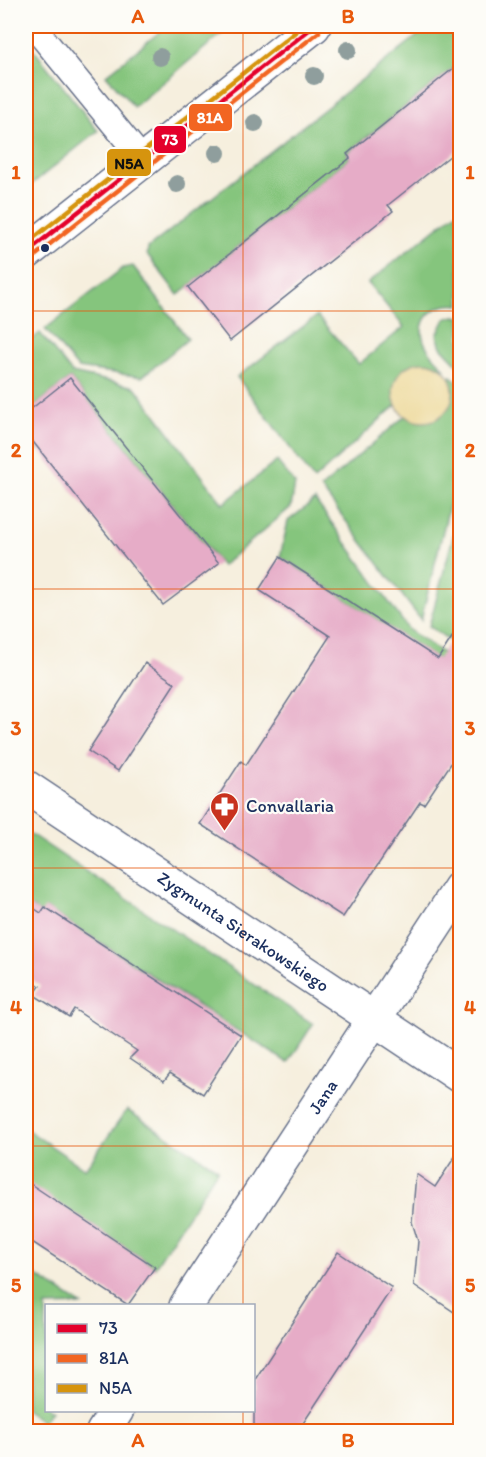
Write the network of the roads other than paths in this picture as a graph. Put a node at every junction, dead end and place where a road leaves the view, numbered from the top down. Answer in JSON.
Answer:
{"nodes":[{"id":1,"x":33,"y":26,"type":"edge"},
{"id":2,"x":314,"y":26,"type":"edge"},
{"id":3,"x":143,"y":160,"type":"junction"},
{"id":4,"x":26,"y":253,"type":"edge"},
{"id":5,"x":26,"y":787,"type":"edge"},
{"id":6,"x":460,"y":888,"type":"edge"},
{"id":7,"x":374,"y":1019,"type":"junction"},
{"id":8,"x":460,"y":1076,"type":"edge"},
{"id":9,"x":187,"y":1304,"type":"edge"},
{"id":10,"x":116,"y":1412,"type":"edge"},
{"id":11,"x":103,"y":1431,"type":"edge"}],
"edges":[{"from":1,"to":3,"type":"lane"},
{"from":2,"to":3,"type":"street"},
{"from":3,"to":4,"type":"street"},
{"from":5,"to":7,"type":"street","name":"Zygmunta Sierakowskiego"},
{"from":6,"to":7,"type":"street","name":"Jana"},
{"from":7,"to":8,"type":"street","name":"Zygmunta Sierakowskiego"},
{"from":7,"to":9,"type":"street","name":"Jana"},
{"from":10,"to":11,"type":"street"}]}
